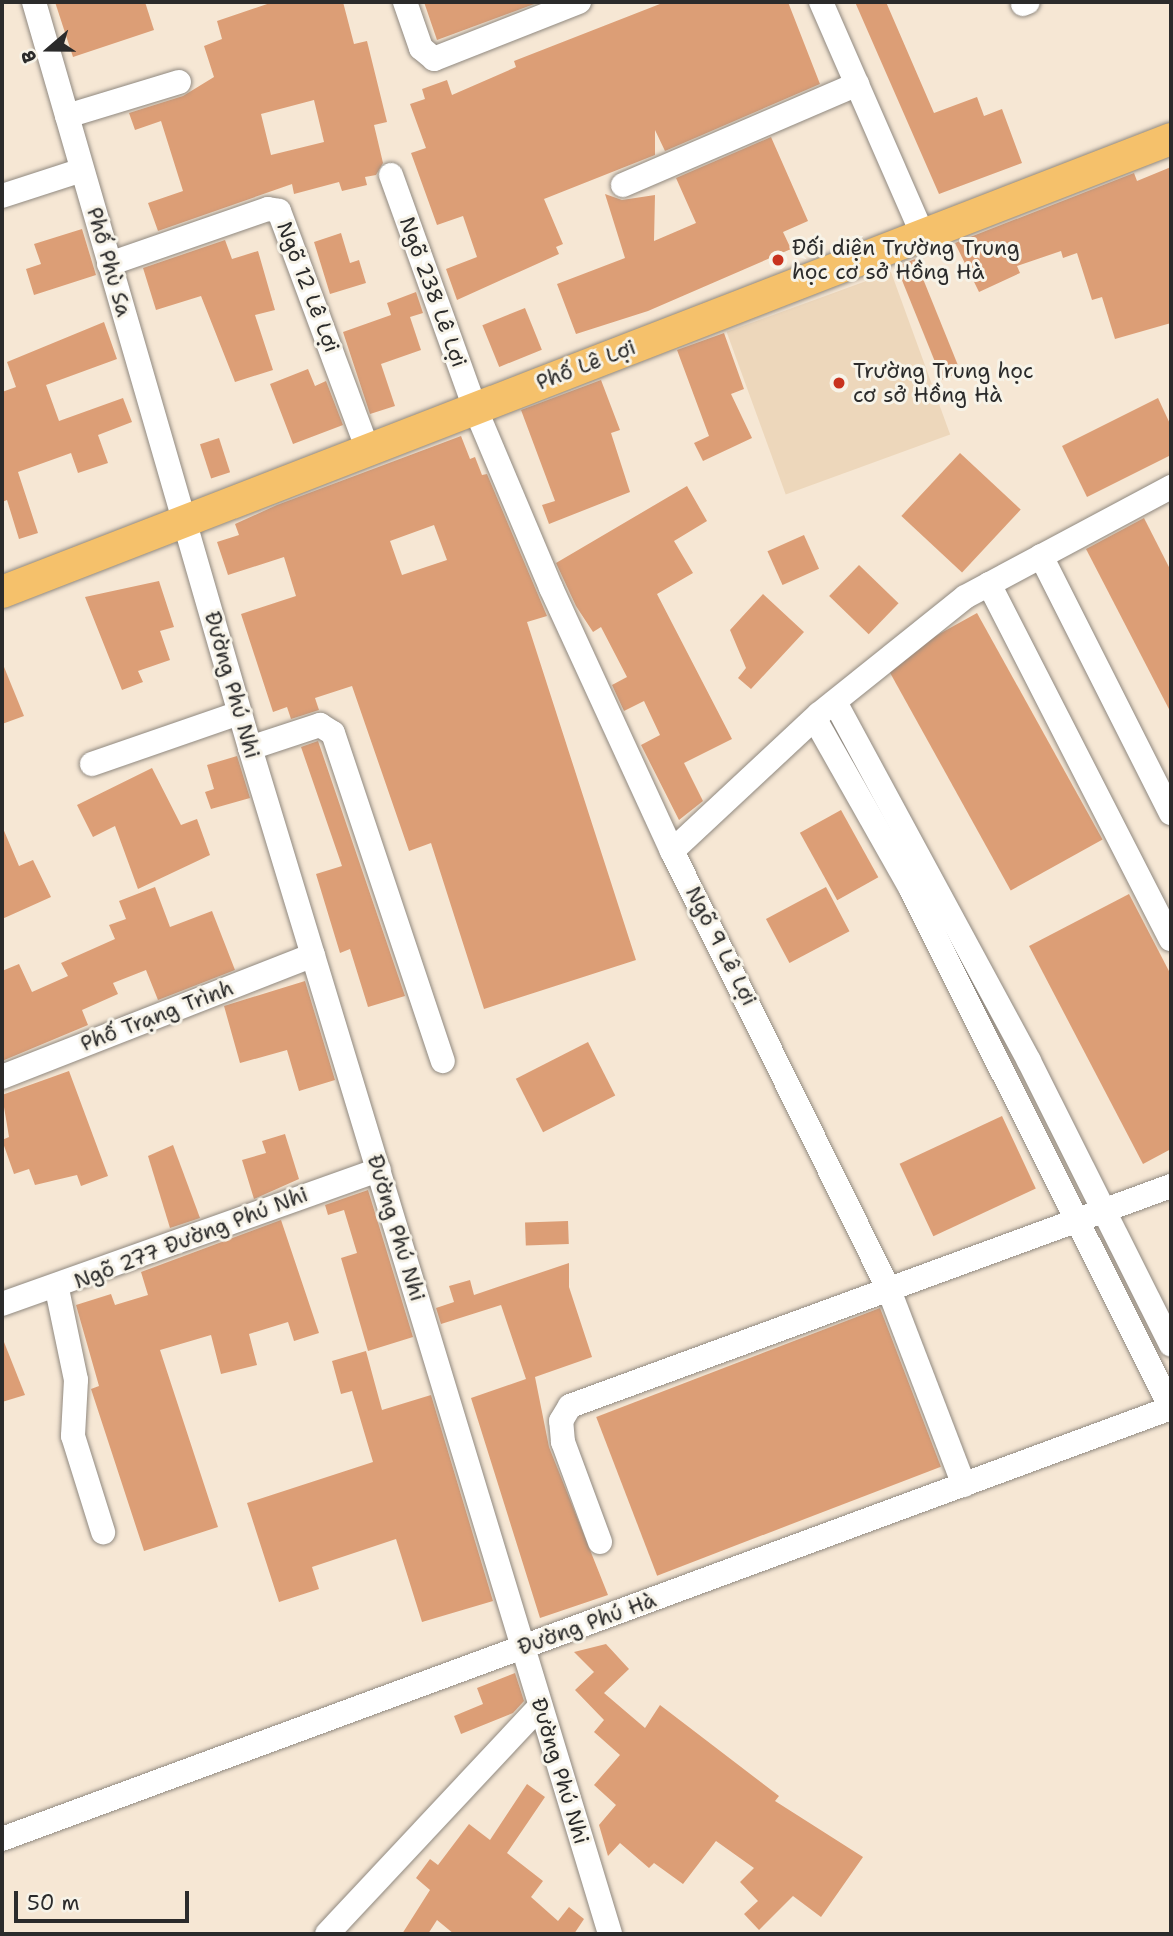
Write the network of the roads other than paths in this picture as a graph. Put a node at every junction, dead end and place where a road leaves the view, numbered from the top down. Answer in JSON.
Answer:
{"nodes":[{"id":1,"x":34,"y":2,"type":"edge"},
{"id":2,"x":405,"y":2,"type":"edge"},
{"id":3,"x":579,"y":2,"type":"edge"},
{"id":4,"x":821,"y":2,"type":"edge"},
{"id":5,"x":179,"y":82,"type":"dead end"},
{"id":6,"x":857,"y":84,"type":"junction"},
{"id":7,"x":67,"y":116,"type":"junction"},
{"id":8,"x":1171,"y":139,"type":"edge"},
{"id":9,"x":82,"y":170,"type":"junction"},
{"id":10,"x":391,"y":175,"type":"dead end"},
{"id":11,"x":623,"y":185,"type":"dead end"},
{"id":12,"x":2,"y":195,"type":"edge"},
{"id":13,"x":923,"y":235,"type":"junction"},
{"id":14,"x":109,"y":264,"type":"junction"},
{"id":15,"x":475,"y":408,"type":"junction"},
{"id":16,"x":369,"y":453,"type":"junction"},
{"id":17,"x":1171,"y":487,"type":"edge"},
{"id":18,"x":186,"y":521,"type":"junction"},
{"id":19,"x":1041,"y":556,"type":"junction"},
{"id":20,"x":989,"y":584,"type":"junction"},
{"id":21,"x":2,"y":592,"type":"edge"},
{"id":22,"x":835,"y":702,"type":"junction"},
{"id":23,"x":239,"y":713,"type":"junction"},
{"id":24,"x":815,"y":719,"type":"junction"},
{"id":25,"x":250,"y":748,"type":"junction"},
{"id":26,"x":92,"y":764,"type":"dead end"},
{"id":27,"x":1171,"y":813,"type":"edge"},
{"id":28,"x":672,"y":851,"type":"junction"},
{"id":29,"x":1171,"y":939,"type":"edge"},
{"id":30,"x":313,"y":955,"type":"junction"},
{"id":31,"x":443,"y":1061,"type":"dead end"},
{"id":32,"x":2,"y":1077,"type":"edge"},
{"id":33,"x":379,"y":1170,"type":"junction"},
{"id":34,"x":1171,"y":1186,"type":"edge"},
{"id":35,"x":1107,"y":1210,"type":"junction"},
{"id":36,"x":1079,"y":1222,"type":"junction"},
{"id":37,"x":57,"y":1289,"type":"junction"},
{"id":38,"x":889,"y":1290,"type":"junction"},
{"id":39,"x":2,"y":1304,"type":"edge"},
{"id":40,"x":1171,"y":1343,"type":"edge"},
{"id":41,"x":1171,"y":1408,"type":"edge"},
{"id":42,"x":964,"y":1485,"type":"junction"},
{"id":43,"x":103,"y":1532,"type":"dead end"},
{"id":44,"x":600,"y":1542,"type":"dead end"},
{"id":45,"x":522,"y":1647,"type":"junction"},
{"id":46,"x":540,"y":1706,"type":"junction"},
{"id":47,"x":2,"y":1839,"type":"edge"},
{"id":48,"x":327,"y":1934,"type":"edge"},
{"id":49,"x":610,"y":1934,"type":"edge"}],
"edges":[{"from":1,"to":7,"type":"street","name":"Phố Phù Sa"},
{"from":2,"to":3,"type":"street"},
{"from":4,"to":6,"type":"street"},
{"from":5,"to":7,"type":"street"},
{"from":6,"to":11,"type":"street"},
{"from":6,"to":13,"type":"street"},
{"from":7,"to":9,"type":"street","name":"Phố Phù Sa"},
{"from":8,"to":13,"type":"main road","name":"Phố Lê Lợi"},
{"from":9,"to":12,"type":"street"},
{"from":9,"to":14,"type":"street","name":"Phố Phù Sa"},
{"from":10,"to":15,"type":"street","name":"Ngõ 238 Lê Lợi"},
{"from":13,"to":15,"type":"main road","name":"Phố Lê Lợi"},
{"from":14,"to":16,"type":"street","name":"Ngõ 12 Lê Lợi"},
{"from":14,"to":18,"type":"street","name":"Phố Phù Sa"},
{"from":15,"to":16,"type":"main road","name":"Phố Lê Lợi"},
{"from":15,"to":28,"type":"street","name":"Ngõ 9 Lê Lợi"},
{"from":16,"to":18,"type":"main road","name":"Phố Lê Lợi"},
{"from":17,"to":19,"type":"street"},
{"from":18,"to":21,"type":"main road","name":"Phố Lê Lợi"},
{"from":18,"to":23,"type":"street","name":"Đường Phú Nhi"},
{"from":19,"to":20,"type":"street"},
{"from":19,"to":27,"type":"street"},
{"from":20,"to":22,"type":"street"},
{"from":20,"to":29,"type":"street"},
{"from":22,"to":24,"type":"street"},
{"from":22,"to":35,"type":"street"},
{"from":23,"to":25,"type":"street","name":"Đường Phú Nhi"},
{"from":23,"to":26,"type":"street"},
{"from":24,"to":28,"type":"street"},
{"from":24,"to":36,"type":"street"},
{"from":25,"to":30,"type":"street","name":"Đường Phú Nhi"},
{"from":25,"to":31,"type":"street"},
{"from":28,"to":38,"type":"street","name":"Ngõ 9 Lê Lợi"},
{"from":30,"to":32,"type":"street","name":"Phố Trạng Trình"},
{"from":30,"to":33,"type":"street","name":"Đường Phú Nhi"},
{"from":33,"to":37,"type":"street","name":"Ngõ 277 Đường Phú Nhi"},
{"from":33,"to":45,"type":"street","name":"Đường Phú Nhi"},
{"from":34,"to":35,"type":"street"},
{"from":35,"to":36,"type":"street"},
{"from":35,"to":40,"type":"street"},
{"from":36,"to":38,"type":"street"},
{"from":36,"to":41,"type":"street"},
{"from":37,"to":39,"type":"street","name":"Ngõ 277 Đường Phú Nhi"},
{"from":37,"to":43,"type":"street"},
{"from":38,"to":42,"type":"street","name":"Ngõ 9 Lê Lợi"},
{"from":38,"to":44,"type":"street"},
{"from":41,"to":42,"type":"street","name":"Đường Phú Hà"},
{"from":42,"to":45,"type":"street","name":"Đường Phú Hà"},
{"from":45,"to":46,"type":"street","name":"Đường Phú Nhi"},
{"from":45,"to":47,"type":"street","name":"Đường Phú Hà"},
{"from":46,"to":48,"type":"street"},
{"from":46,"to":49,"type":"street","name":"Đường Phú Nhi"}]}
